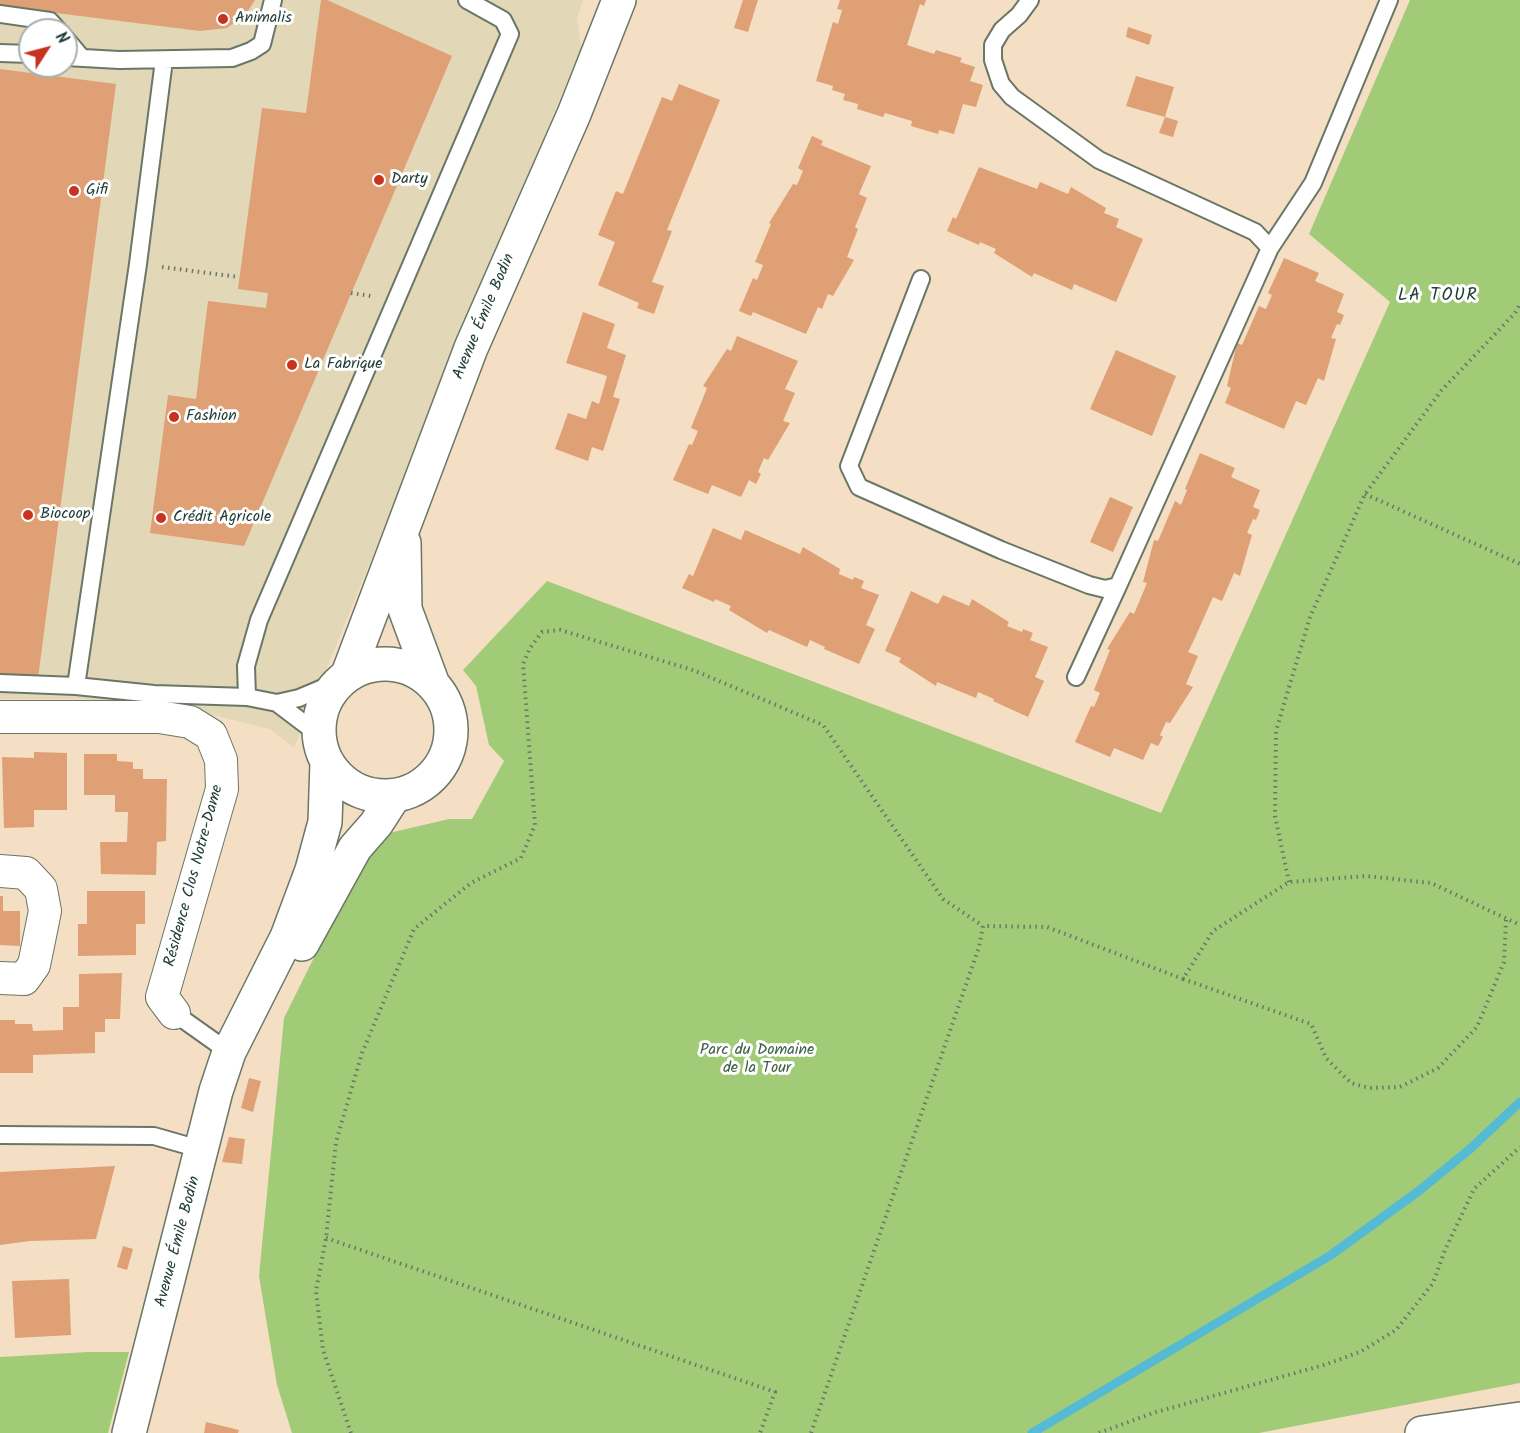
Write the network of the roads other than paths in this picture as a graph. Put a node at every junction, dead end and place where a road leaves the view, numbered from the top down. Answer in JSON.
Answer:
{"nodes":[{"id":1,"x":273,"y":0,"type":"edge"},
{"id":2,"x":467,"y":0,"type":"edge"},
{"id":3,"x":619,"y":0,"type":"edge"},
{"id":4,"x":644,"y":0,"type":"edge"},
{"id":5,"x":1030,"y":0,"type":"edge"},
{"id":6,"x":1389,"y":0,"type":"edge"},
{"id":7,"x":0,"y":14,"type":"edge"},
{"id":8,"x":29,"y":18,"type":"edge"},
{"id":9,"x":0,"y":53,"type":"edge"},
{"id":10,"x":18,"y":54,"type":"edge"},
{"id":11,"x":78,"y":57,"type":"edge"},
{"id":12,"x":164,"y":60,"type":"junction"},
{"id":13,"x":574,"y":114,"type":"junction"},
{"id":14,"x":1270,"y":248,"type":"junction"},
{"id":15,"x":921,"y":279,"type":"dead end"},
{"id":16,"x":404,"y":524,"type":"junction"},
{"id":17,"x":1118,"y":586,"type":"junction"},
{"id":18,"x":1077,"y":677,"type":"dead end"},
{"id":19,"x":343,"y":678,"type":"junction"},
{"id":20,"x":432,"y":682,"type":"junction"},
{"id":21,"x":0,"y":683,"type":"edge"},
{"id":22,"x":76,"y":686,"type":"junction"},
{"id":23,"x":247,"y":697,"type":"junction"},
{"id":24,"x":278,"y":704,"type":"junction"},
{"id":25,"x":0,"y":717,"type":"edge"},
{"id":26,"x":322,"y":748,"type":"junction"},
{"id":27,"x":394,"y":796,"type":"junction"},
{"id":28,"x":0,"y":871,"type":"edge"},
{"id":29,"x":0,"y":978,"type":"edge"},
{"id":30,"x":174,"y":1013,"type":"joint"},
{"id":31,"x":229,"y":1052,"type":"junction"},
{"id":32,"x":0,"y":1135,"type":"edge"},
{"id":33,"x":203,"y":1150,"type":"junction"},
{"id":34,"x":1520,"y":1419,"type":"edge"},
{"id":35,"x":1437,"y":1432,"type":"edge"},
{"id":36,"x":129,"y":1433,"type":"edge"}],
"edges":[{"from":1,"to":12,"type":"lane"},
{"from":2,"to":23,"type":"lane"},
{"from":3,"to":13,"type":"main road","name":"Avenue Émile Bodin"},
{"from":4,"to":13,"type":"main road","name":"Avenue Émile Bodin"},
{"from":5,"to":14,"type":"lane"},
{"from":6,"to":14,"type":"lane"},
{"from":7,"to":8,"type":"lane"},
{"from":9,"to":10,"type":"lane"},
{"from":11,"to":12,"type":"lane"},
{"from":12,"to":22,"type":"lane"},
{"from":13,"to":16,"type":"main road","name":"Avenue Émile Bodin"},
{"from":14,"to":17,"type":"lane"},
{"from":15,"to":17,"type":"lane"},
{"from":16,"to":19,"type":"main road","name":"Avenue Émile Bodin"},
{"from":16,"to":20,"type":"main road","name":"Avenue Émile Bodin"},
{"from":17,"to":18,"type":"lane"},
{"from":19,"to":20,"type":"main road"},
{"from":19,"to":24,"type":"lane"},
{"from":19,"to":26,"type":"main road"},
{"from":20,"to":27,"type":"main road"},
{"from":21,"to":22,"type":"lane"},
{"from":22,"to":23,"type":"lane"},
{"from":23,"to":24,"type":"lane"},
{"from":24,"to":26,"type":"lane"},
{"from":25,"to":30,"type":"street","name":"Résidence Clos Notre-Dame"},
{"from":26,"to":27,"type":"main road"},
{"from":26,"to":31,"type":"main road","name":"Avenue Émile Bodin"},
{"from":27,"to":31,"type":"main road","name":"Avenue Émile Bodin"},
{"from":28,"to":29,"type":"street"},
{"from":30,"to":31,"type":"lane"},
{"from":31,"to":33,"type":"main road","name":"Avenue Émile Bodin"},
{"from":32,"to":33,"type":"lane"},
{"from":33,"to":36,"type":"main road","name":"Avenue Émile Bodin"},
{"from":34,"to":35,"type":"main road"}]}
